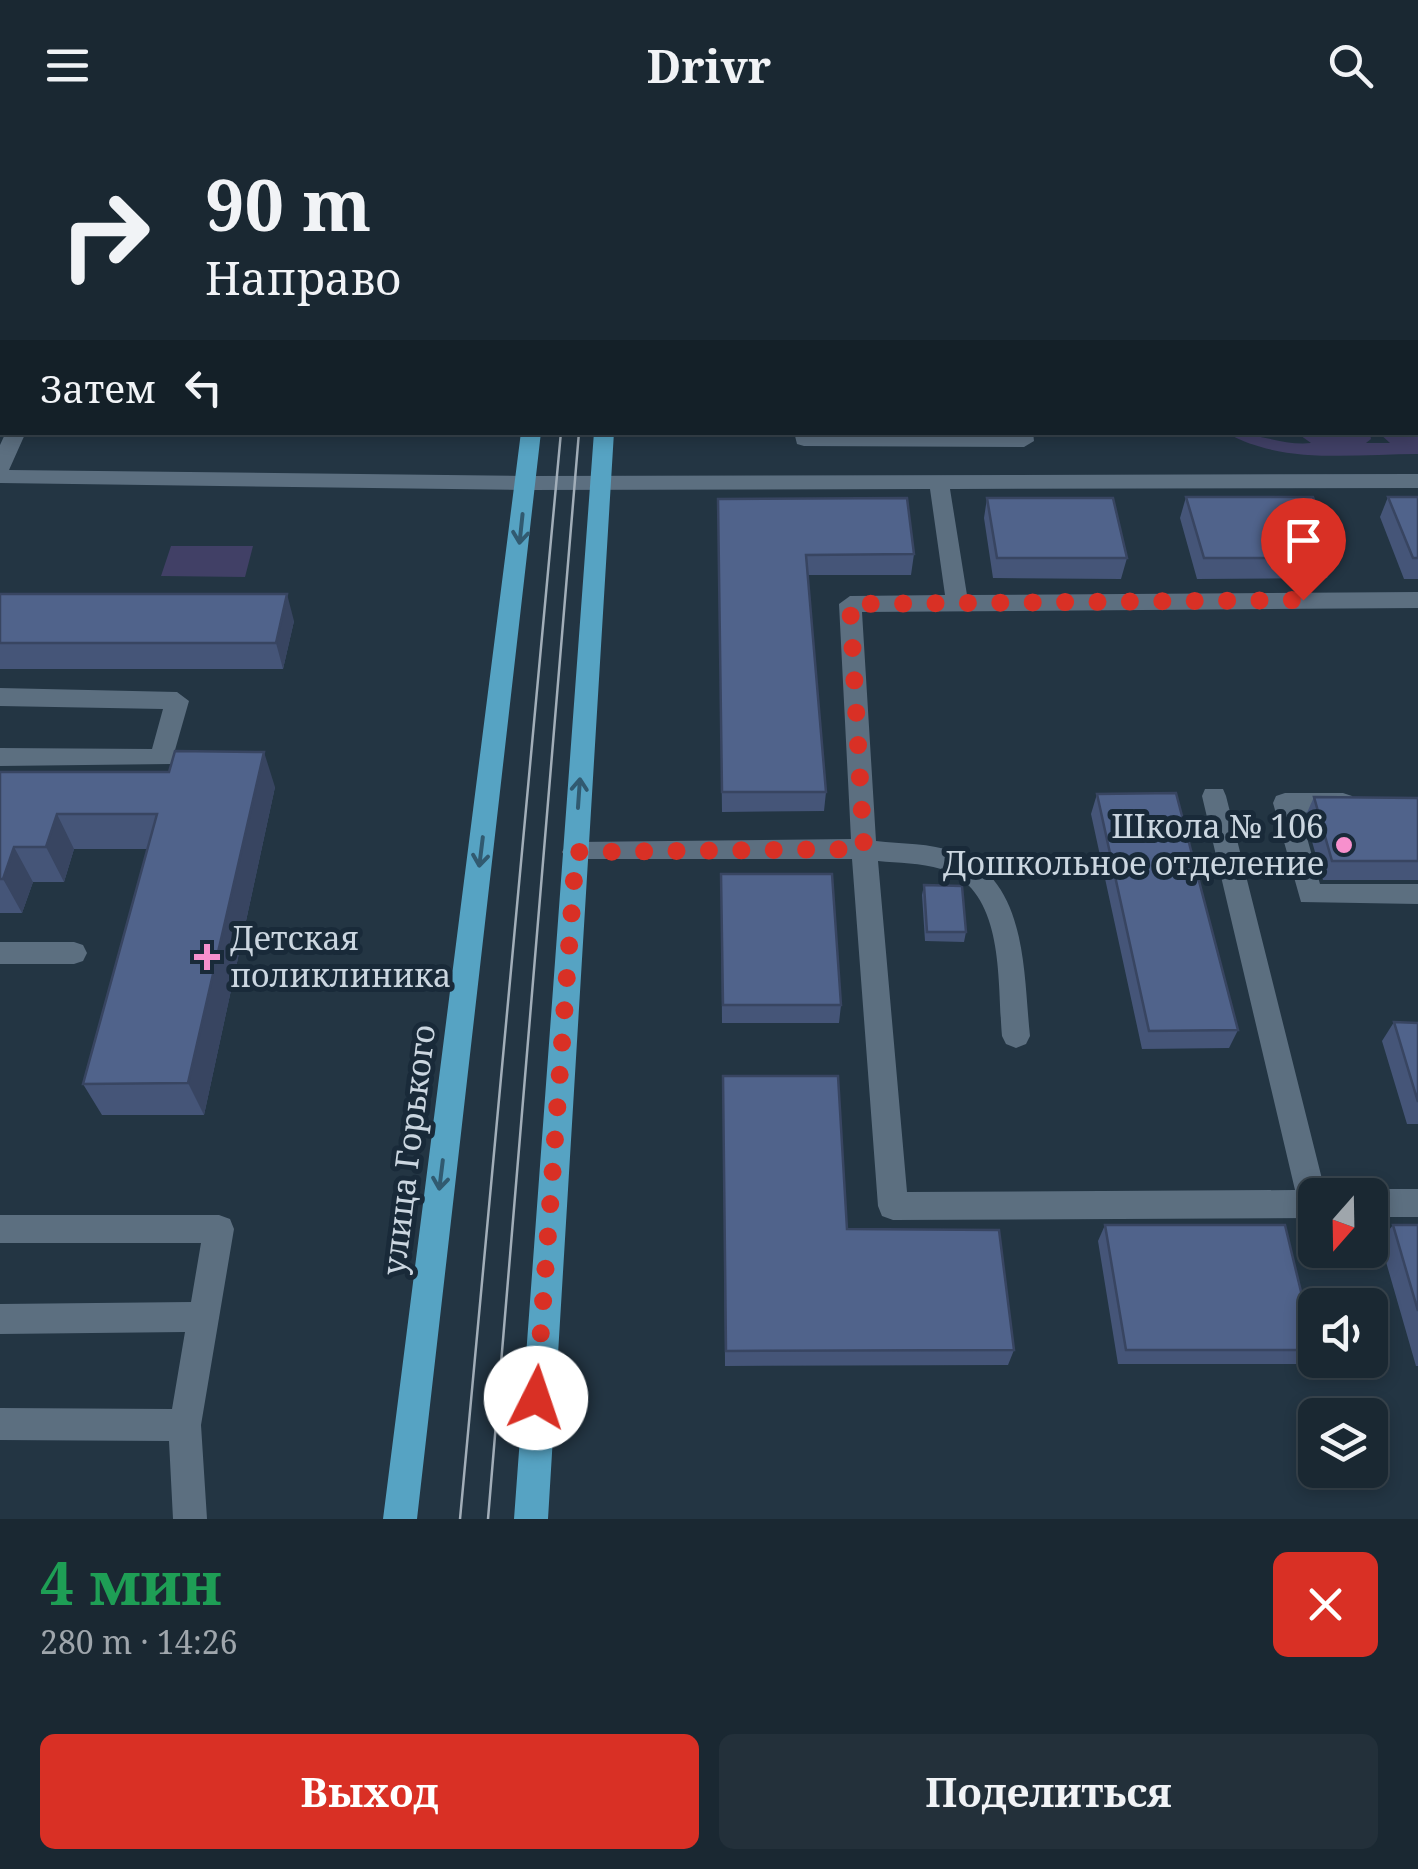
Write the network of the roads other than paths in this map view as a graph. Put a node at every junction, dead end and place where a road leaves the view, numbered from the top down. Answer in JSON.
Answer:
{"nodes":[{"id":1,"x":15,"y":435,"type":"edge"},
{"id":2,"x":531,"y":435,"type":"edge"},
{"id":3,"x":604,"y":435,"type":"edge"},
{"id":4,"x":804,"y":435,"type":"edge"},
{"id":5,"x":1023,"y":435,"type":"edge"},
{"id":6,"x":0,"y":468,"type":"edge"},
{"id":7,"x":0,"y":476,"type":"edge"},
{"id":8,"x":1418,"y":481,"type":"edge"},
{"id":9,"x":939,"y":482,"type":"junction"},
{"id":10,"x":601,"y":483,"type":"junction"},
{"id":11,"x":525,"y":484,"type":"junction"},
{"id":12,"x":1418,"y":600,"type":"edge"},
{"id":13,"x":956,"y":603,"type":"junction"},
{"id":14,"x":0,"y":697,"type":"edge"},
{"id":15,"x":0,"y":757,"type":"edge"},
{"id":16,"x":1214,"y":796,"type":"dead end"},
{"id":17,"x":1361,"y":804,"type":"edge"},
{"id":18,"x":864,"y":849,"type":"junction"},
{"id":19,"x":576,"y":852,"type":"junction"},
{"id":20,"x":1418,"y":894,"type":"edge"},
{"id":21,"x":0,"y":952,"type":"edge"},
{"id":22,"x":74,"y":953,"type":"dead end"},
{"id":23,"x":1016,"y":1036,"type":"dead end"},
{"id":24,"x":1308,"y":1178,"type":"edge"},
{"id":25,"x":1388,"y":1203,"type":"edge"},
{"id":26,"x":1418,"y":1203,"type":"edge"},
{"id":27,"x":1298,"y":1204,"type":"edge"},
{"id":28,"x":0,"y":1229,"type":"edge"},
{"id":29,"x":204,"y":1317,"type":"junction"},
{"id":30,"x":0,"y":1319,"type":"edge"},
{"id":31,"x":0,"y":1424,"type":"edge"},
{"id":32,"x":185,"y":1425,"type":"junction"},
{"id":33,"x":190,"y":1519,"type":"edge"},
{"id":34,"x":400,"y":1519,"type":"edge"},
{"id":35,"x":531,"y":1519,"type":"edge"}],
"edges":[{"from":1,"to":6,"type":"street"},
{"from":2,"to":11,"type":"main road","name":"улица Горького"},
{"from":3,"to":10,"type":"main road"},
{"from":4,"to":5,"type":"street"},
{"from":7,"to":11,"type":"street"},
{"from":8,"to":9,"type":"street"},
{"from":9,"to":10,"type":"street"},
{"from":9,"to":13,"type":"street"},
{"from":10,"to":11,"type":"street"},
{"from":19,"to":10,"type":"main road","one_way":true},
{"from":11,"to":34,"type":"main road","name":"улица Горького","one_way":true},
{"from":12,"to":13,"type":"street"},
{"from":13,"to":18,"type":"street"},
{"from":14,"to":15,"type":"street"},
{"from":16,"to":24,"type":"street"},
{"from":17,"to":20,"type":"street"},
{"from":18,"to":19,"type":"street"},
{"from":18,"to":23,"type":"street"},
{"from":18,"to":27,"type":"street"},
{"from":19,"to":35,"type":"main road"},
{"from":21,"to":22,"type":"street"},
{"from":25,"to":26,"type":"street"},
{"from":28,"to":29,"type":"street"},
{"from":29,"to":30,"type":"street"},
{"from":29,"to":32,"type":"street"},
{"from":31,"to":32,"type":"street"},
{"from":32,"to":33,"type":"street"}]}
